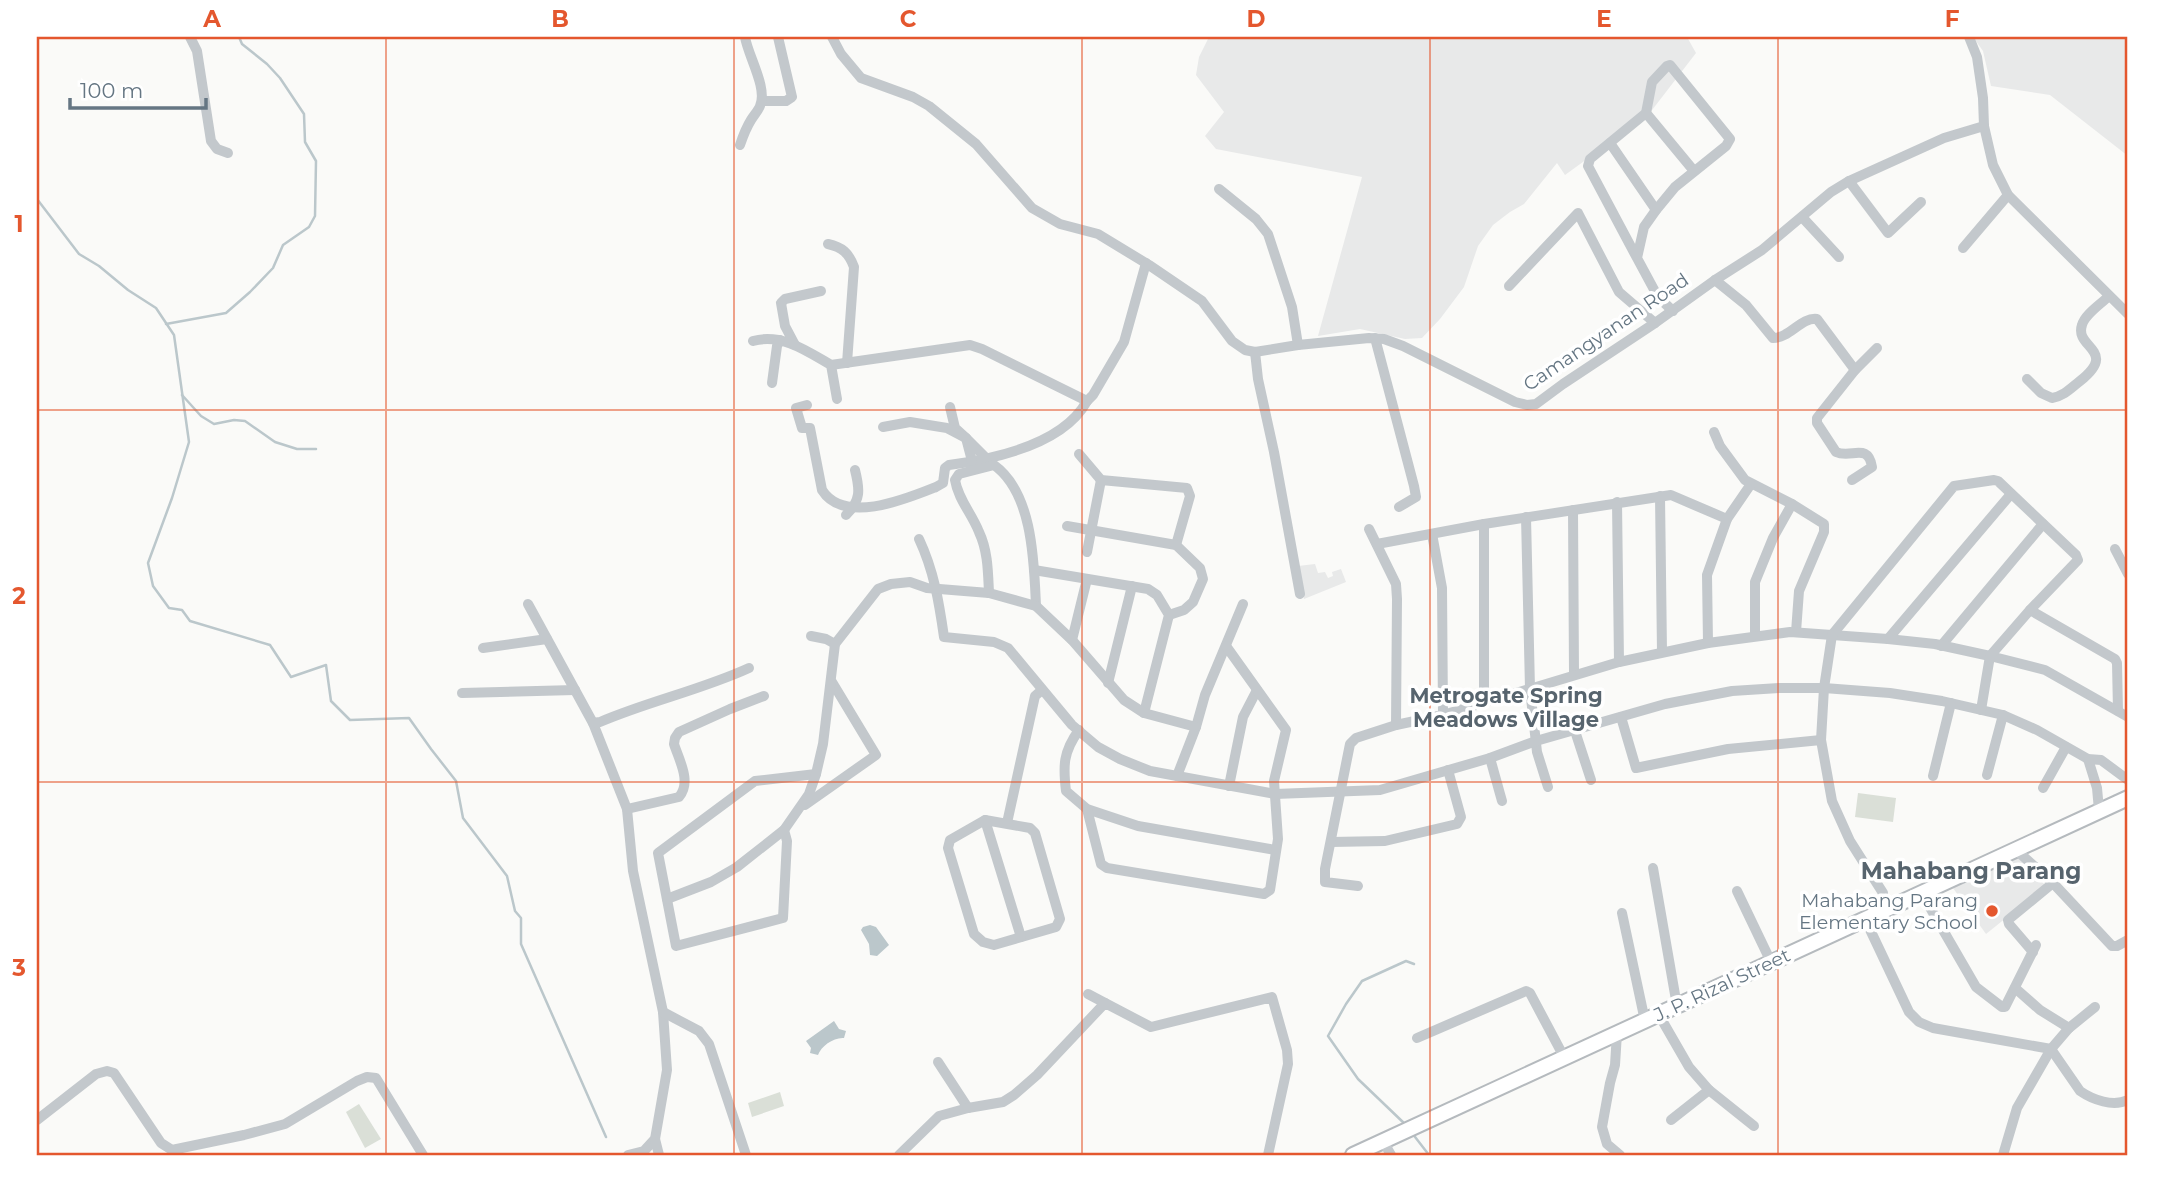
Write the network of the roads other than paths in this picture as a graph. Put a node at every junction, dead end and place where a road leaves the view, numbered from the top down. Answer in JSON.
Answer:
{"nodes":[{"id":1,"x":190,"y":37,"type":"edge"},
{"id":2,"x":745,"y":37,"type":"edge"},
{"id":3,"x":778,"y":37,"type":"edge"},
{"id":4,"x":832,"y":37,"type":"edge"},
{"id":5,"x":1969,"y":37,"type":"edge"},
{"id":6,"x":762,"y":101,"type":"junction"},
{"id":7,"x":1646,"y":113,"type":"junction"},
{"id":8,"x":1984,"y":126,"type":"junction"},
{"id":9,"x":1610,"y":143,"type":"junction"},
{"id":10,"x":740,"y":145,"type":"dead end"},
{"id":11,"x":228,"y":153,"type":"dead end"},
{"id":12,"x":1694,"y":171,"type":"junction"},
{"id":13,"x":1849,"y":181,"type":"junction"},
{"id":14,"x":1219,"y":190,"type":"dead end"},
{"id":15,"x":2008,"y":195,"type":"junction"},
{"id":16,"x":1921,"y":202,"type":"dead end"},
{"id":17,"x":1656,"y":210,"type":"junction"},
{"id":18,"x":1802,"y":217,"type":"junction"},
{"id":19,"x":828,"y":244,"type":"dead end"},
{"id":20,"x":1963,"y":248,"type":"dead end"},
{"id":21,"x":1839,"y":257,"type":"dead end"},
{"id":22,"x":1637,"y":258,"type":"junction"},
{"id":23,"x":1146,"y":263,"type":"junction"},
{"id":24,"x":1715,"y":280,"type":"junction"},
{"id":25,"x":1509,"y":286,"type":"dead end"},
{"id":26,"x":821,"y":291,"type":"dead end"},
{"id":27,"x":2109,"y":296,"type":"junction"},
{"id":28,"x":1673,"y":311,"type":"junction"},
{"id":29,"x":2128,"y":314,"type":"edge"},
{"id":30,"x":1656,"y":323,"type":"junction"},
{"id":31,"x":1375,"y":338,"type":"junction"},
{"id":32,"x":753,"y":341,"type":"dead end"},
{"id":33,"x":780,"y":341,"type":"junction"},
{"id":34,"x":795,"y":345,"type":"junction"},
{"id":35,"x":1298,"y":345,"type":"junction"},
{"id":36,"x":1877,"y":348,"type":"dead end"},
{"id":37,"x":1255,"y":352,"type":"junction"},
{"id":38,"x":847,"y":363,"type":"junction"},
{"id":39,"x":831,"y":365,"type":"junction"},
{"id":40,"x":1855,"y":370,"type":"junction"},
{"id":41,"x":2027,"y":379,"type":"dead end"},
{"id":42,"x":772,"y":383,"type":"dead end"},
{"id":43,"x":837,"y":399,"type":"dead end"},
{"id":44,"x":1087,"y":401,"type":"junction"},
{"id":45,"x":807,"y":405,"type":"dead end"},
{"id":46,"x":950,"y":407,"type":"dead end"},
{"id":47,"x":883,"y":427,"type":"dead end"},
{"id":48,"x":1714,"y":432,"type":"dead end"},
{"id":49,"x":966,"y":438,"type":"junction"},
{"id":50,"x":1079,"y":454,"type":"dead end"},
{"id":51,"x":986,"y":458,"type":"junction"},
{"id":52,"x":972,"y":461,"type":"junction"},
{"id":53,"x":855,"y":470,"type":"dead end"},
{"id":54,"x":1101,"y":480,"type":"junction"},
{"id":55,"x":1852,"y":480,"type":"dead end"},
{"id":56,"x":1751,"y":484,"type":"junction"},
{"id":57,"x":2011,"y":494,"type":"junction"},
{"id":58,"x":1660,"y":496,"type":"junction"},
{"id":59,"x":1617,"y":502,"type":"junction"},
{"id":60,"x":1792,"y":504,"type":"junction"},
{"id":61,"x":1399,"y":507,"type":"dead end"},
{"id":62,"x":1573,"y":510,"type":"junction"},
{"id":63,"x":850,"y":512,"type":"junction"},
{"id":64,"x":1526,"y":517,"type":"junction"},
{"id":65,"x":1727,"y":519,"type":"junction"},
{"id":66,"x":1484,"y":524,"type":"junction"},
{"id":67,"x":2043,"y":524,"type":"junction"},
{"id":68,"x":1067,"y":526,"type":"dead end"},
{"id":69,"x":1369,"y":529,"type":"dead end"},
{"id":70,"x":1091,"y":530,"type":"junction"},
{"id":71,"x":1432,"y":534,"type":"junction"},
{"id":72,"x":919,"y":539,"type":"dead end"},
{"id":73,"x":1377,"y":544,"type":"junction"},
{"id":74,"x":1176,"y":545,"type":"junction"},
{"id":75,"x":2115,"y":550,"type":"dead end"},
{"id":76,"x":1087,"y":552,"type":"dead end"},
{"id":77,"x":1034,"y":570,"type":"junction"},
{"id":78,"x":2128,"y":573,"type":"edge"},
{"id":79,"x":1087,"y":579,"type":"junction"},
{"id":80,"x":1132,"y":586,"type":"junction"},
{"id":81,"x":937,"y":589,"type":"junction"},
{"id":82,"x":989,"y":593,"type":"junction"},
{"id":83,"x":1300,"y":594,"type":"dead end"},
{"id":84,"x":528,"y":604,"type":"dead end"},
{"id":85,"x":1243,"y":604,"type":"dead end"},
{"id":86,"x":1036,"y":606,"type":"junction"},
{"id":87,"x":2030,"y":610,"type":"junction"},
{"id":88,"x":1169,"y":615,"type":"junction"},
{"id":89,"x":1796,"y":632,"type":"junction"},
{"id":90,"x":1832,"y":635,"type":"junction"},
{"id":91,"x":811,"y":636,"type":"dead end"},
{"id":92,"x":1755,"y":636,"type":"junction"},
{"id":93,"x":547,"y":639,"type":"junction"},
{"id":94,"x":1888,"y":639,"type":"junction"},
{"id":95,"x":1072,"y":640,"type":"junction"},
{"id":96,"x":1708,"y":643,"type":"junction"},
{"id":97,"x":835,"y":644,"type":"junction"},
{"id":98,"x":1226,"y":646,"type":"junction"},
{"id":99,"x":1941,"y":646,"type":"junction"},
{"id":100,"x":484,"y":648,"type":"dead end"},
{"id":101,"x":1662,"y":652,"type":"junction"},
{"id":102,"x":1990,"y":656,"type":"junction"},
{"id":103,"x":1619,"y":662,"type":"junction"},
{"id":104,"x":749,"y":668,"type":"dead end"},
{"id":105,"x":1574,"y":674,"type":"junction"},
{"id":106,"x":832,"y":682,"type":"junction"},
{"id":107,"x":1108,"y":683,"type":"junction"},
{"id":108,"x":1824,"y":688,"type":"junction"},
{"id":109,"x":575,"y":690,"type":"junction"},
{"id":110,"x":1042,"y":690,"type":"junction"},
{"id":111,"x":1530,"y":690,"type":"junction"},
{"id":112,"x":1257,"y":691,"type":"junction"},
{"id":113,"x":462,"y":693,"type":"dead end"},
{"id":114,"x":764,"y":696,"type":"dead end"},
{"id":115,"x":1484,"y":702,"type":"junction"},
{"id":116,"x":1951,"y":703,"type":"junction"},
{"id":117,"x":1981,"y":710,"type":"junction"},
{"id":118,"x":1144,"y":713,"type":"junction"},
{"id":119,"x":2123,"y":714,"type":"edge"},
{"id":120,"x":1443,"y":715,"type":"junction"},
{"id":121,"x":2003,"y":715,"type":"junction"},
{"id":122,"x":1621,"y":717,"type":"junction"},
{"id":123,"x":593,"y":723,"type":"junction"},
{"id":124,"x":1396,"y":725,"type":"junction"},
{"id":125,"x":1196,"y":727,"type":"junction"},
{"id":126,"x":1079,"y":730,"type":"junction"},
{"id":127,"x":1575,"y":731,"type":"junction"},
{"id":128,"x":1821,"y":740,"type":"junction"},
{"id":129,"x":1536,"y":741,"type":"junction"},
{"id":130,"x":2066,"y":747,"type":"junction"},
{"id":131,"x":1490,"y":758,"type":"junction"},
{"id":132,"x":2088,"y":759,"type":"junction"},
{"id":133,"x":1448,"y":770,"type":"junction"},
{"id":134,"x":816,"y":774,"type":"junction"},
{"id":135,"x":1987,"y":775,"type":"dead end"},
{"id":136,"x":1178,"y":776,"type":"junction"},
{"id":137,"x":1933,"y":776,"type":"dead end"},
{"id":138,"x":2125,"y":778,"type":"edge"},
{"id":139,"x":1591,"y":780,"type":"dead end"},
{"id":140,"x":1229,"y":786,"type":"junction"},
{"id":141,"x":1548,"y":788,"type":"dead end"},
{"id":142,"x":2043,"y":788,"type":"dead end"},
{"id":143,"x":2097,"y":788,"type":"junction"},
{"id":144,"x":1342,"y":791,"type":"junction"},
{"id":145,"x":1275,"y":794,"type":"junction"},
{"id":146,"x":2128,"y":797,"type":"edge"},
{"id":147,"x":1502,"y":801,"type":"dead end"},
{"id":148,"x":627,"y":809,"type":"junction"},
{"id":149,"x":1087,"y":809,"type":"junction"},
{"id":150,"x":797,"y":810,"type":"junction"},
{"id":151,"x":2099,"y":810,"type":"junction"},
{"id":152,"x":985,"y":820,"type":"junction"},
{"id":153,"x":1007,"y":823,"type":"junction"},
{"id":154,"x":784,"y":830,"type":"junction"},
{"id":155,"x":1331,"y":842,"type":"junction"},
{"id":156,"x":2015,"y":849,"type":"junction"},
{"id":157,"x":1276,"y":850,"type":"junction"},
{"id":158,"x":1653,"y":868,"type":"dead end"},
{"id":159,"x":2053,"y":883,"type":"junction"},
{"id":160,"x":1358,"y":886,"type":"dead end"},
{"id":161,"x":1737,"y":891,"type":"dead end"},
{"id":162,"x":1921,"y":892,"type":"junction"},
{"id":163,"x":1883,"y":893,"type":"dead end"},
{"id":164,"x":667,"y":899,"type":"junction"},
{"id":165,"x":1622,"y":912,"type":"dead end"},
{"id":166,"x":1865,"y":919,"type":"junction"},
{"id":167,"x":1021,"y":937,"type":"junction"},
{"id":168,"x":2128,"y":940,"type":"edge"},
{"id":169,"x":1771,"y":962,"type":"junction"},
{"id":170,"x":2015,"y":988,"type":"junction"},
{"id":171,"x":1088,"y":994,"type":"dead end"},
{"id":172,"x":1105,"y":1003,"type":"junction"},
{"id":173,"x":1677,"y":1006,"type":"junction"},
{"id":174,"x":2095,"y":1007,"type":"dead end"},
{"id":175,"x":663,"y":1012,"type":"junction"},
{"id":176,"x":1652,"y":1018,"type":"junction"},
{"id":177,"x":2069,"y":1028,"type":"junction"},
{"id":178,"x":1617,"y":1033,"type":"junction"},
{"id":179,"x":1417,"y":1038,"type":"dead end"},
{"id":180,"x":2051,"y":1049,"type":"junction"},
{"id":181,"x":1564,"y":1057,"type":"junction"},
{"id":182,"x":938,"y":1062,"type":"dead end"},
{"id":183,"x":1709,"y":1090,"type":"junction"},
{"id":184,"x":2128,"y":1100,"type":"edge"},
{"id":185,"x":968,"y":1108,"type":"junction"},
{"id":186,"x":37,"y":1120,"type":"edge"},
{"id":187,"x":1671,"y":1120,"type":"dead end"},
{"id":188,"x":1754,"y":1126,"type":"dead end"},
{"id":189,"x":654,"y":1139,"type":"junction"},
{"id":190,"x":1388,"y":1139,"type":"junction"},
{"id":191,"x":423,"y":1155,"type":"edge"},
{"id":192,"x":628,"y":1155,"type":"edge"},
{"id":193,"x":659,"y":1155,"type":"edge"},
{"id":194,"x":747,"y":1155,"type":"edge"},
{"id":195,"x":899,"y":1155,"type":"edge"},
{"id":196,"x":1268,"y":1155,"type":"edge"},
{"id":197,"x":1353,"y":1155,"type":"edge"},
{"id":198,"x":1391,"y":1155,"type":"edge"},
{"id":199,"x":1620,"y":1155,"type":"edge"},
{"id":200,"x":2003,"y":1155,"type":"edge"}],
"edges":[{"from":1,"to":11,"type":"street"},
{"from":2,"to":6,"type":"street"},
{"from":3,"to":6,"type":"street"},
{"from":4,"to":23,"type":"street"},
{"from":5,"to":8,"type":"street"},
{"from":6,"to":10,"type":"street"},
{"from":7,"to":9,"type":"street"},
{"from":7,"to":12,"type":"street"},
{"from":7,"to":12,"type":"street"},
{"from":8,"to":13,"type":"street","name":"Camangyanan Road"},
{"from":8,"to":15,"type":"street"},
{"from":9,"to":17,"type":"street"},
{"from":9,"to":22,"type":"street"},
{"from":12,"to":17,"type":"street"},
{"from":13,"to":16,"type":"street"},
{"from":13,"to":18,"type":"street","name":"Camangyanan Road"},
{"from":14,"to":35,"type":"street"},
{"from":15,"to":20,"type":"street"},
{"from":15,"to":27,"type":"street"},
{"from":17,"to":22,"type":"street"},
{"from":18,"to":21,"type":"street"},
{"from":18,"to":24,"type":"street","name":"Camangyanan Road"},
{"from":19,"to":38,"type":"street"},
{"from":22,"to":28,"type":"street"},
{"from":23,"to":37,"type":"street"},
{"from":23,"to":44,"type":"street"},
{"from":24,"to":28,"type":"street","name":"Camangyanan Road"},
{"from":24,"to":40,"type":"street"},
{"from":25,"to":30,"type":"street"},
{"from":26,"to":34,"type":"street"},
{"from":27,"to":29,"type":"street"},
{"from":27,"to":41,"type":"street"},
{"from":28,"to":30,"type":"street","name":"Camangyanan Road"},
{"from":30,"to":31,"type":"street","name":"Camangyanan Road"},
{"from":31,"to":35,"type":"street","name":"Camangyanan Road"},
{"from":31,"to":61,"type":"street"},
{"from":32,"to":33,"type":"street"},
{"from":33,"to":34,"type":"street"},
{"from":33,"to":42,"type":"street"},
{"from":34,"to":39,"type":"street"},
{"from":35,"to":37,"type":"street","name":"Camangyanan Road"},
{"from":36,"to":40,"type":"street"},
{"from":37,"to":83,"type":"street"},
{"from":38,"to":39,"type":"street"},
{"from":38,"to":44,"type":"street"},
{"from":39,"to":43,"type":"street"},
{"from":40,"to":55,"type":"street"},
{"from":44,"to":51,"type":"street"},
{"from":45,"to":63,"type":"street"},
{"from":46,"to":49,"type":"street"},
{"from":47,"to":49,"type":"street"},
{"from":48,"to":56,"type":"street"},
{"from":49,"to":51,"type":"street"},
{"from":49,"to":52,"type":"street"},
{"from":50,"to":54,"type":"street"},
{"from":51,"to":52,"type":"street"},
{"from":52,"to":63,"type":"street"},
{"from":53,"to":63,"type":"street"},
{"from":54,"to":70,"type":"street"},
{"from":54,"to":74,"type":"street"},
{"from":56,"to":60,"type":"street"},
{"from":56,"to":65,"type":"street"},
{"from":57,"to":67,"type":"street"},
{"from":57,"to":90,"type":"street"},
{"from":57,"to":94,"type":"street"},
{"from":58,"to":59,"type":"street"},
{"from":58,"to":65,"type":"street"},
{"from":58,"to":101,"type":"street"},
{"from":59,"to":62,"type":"street"},
{"from":59,"to":103,"type":"street"},
{"from":60,"to":89,"type":"street"},
{"from":60,"to":92,"type":"street"},
{"from":62,"to":64,"type":"street"},
{"from":62,"to":105,"type":"street"},
{"from":64,"to":66,"type":"street"},
{"from":64,"to":111,"type":"street"},
{"from":65,"to":96,"type":"street"},
{"from":66,"to":71,"type":"street"},
{"from":66,"to":115,"type":"street"},
{"from":67,"to":87,"type":"street"},
{"from":67,"to":99,"type":"street"},
{"from":68,"to":70,"type":"street"},
{"from":69,"to":73,"type":"street"},
{"from":70,"to":74,"type":"street"},
{"from":70,"to":76,"type":"street"},
{"from":71,"to":73,"type":"street"},
{"from":71,"to":120,"type":"street"},
{"from":72,"to":81,"type":"street"},
{"from":73,"to":124,"type":"street"},
{"from":74,"to":88,"type":"street"},
{"from":75,"to":78,"type":"street"},
{"from":77,"to":79,"type":"street"},
{"from":77,"to":82,"type":"street"},
{"from":77,"to":86,"type":"street"},
{"from":79,"to":80,"type":"street"},
{"from":79,"to":95,"type":"street"},
{"from":80,"to":88,"type":"street"},
{"from":80,"to":107,"type":"street"},
{"from":81,"to":82,"type":"street"},
{"from":81,"to":97,"type":"street"},
{"from":81,"to":110,"type":"street"},
{"from":82,"to":86,"type":"street"},
{"from":84,"to":93,"type":"street"},
{"from":85,"to":98,"type":"street"},
{"from":86,"to":95,"type":"street"},
{"from":87,"to":102,"type":"street"},
{"from":87,"to":119,"type":"street"},
{"from":88,"to":118,"type":"street"},
{"from":89,"to":90,"type":"street"},
{"from":89,"to":92,"type":"street"},
{"from":90,"to":94,"type":"street"},
{"from":90,"to":108,"type":"street"},
{"from":91,"to":97,"type":"street"},
{"from":92,"to":96,"type":"street"},
{"from":93,"to":100,"type":"street"},
{"from":93,"to":109,"type":"street"},
{"from":94,"to":99,"type":"street"},
{"from":95,"to":107,"type":"street"},
{"from":96,"to":101,"type":"street"},
{"from":97,"to":106,"type":"street"},
{"from":98,"to":112,"type":"street"},
{"from":98,"to":125,"type":"street"},
{"from":99,"to":102,"type":"street"},
{"from":101,"to":103,"type":"street"},
{"from":102,"to":117,"type":"street"},
{"from":102,"to":119,"type":"street"},
{"from":103,"to":105,"type":"street"},
{"from":104,"to":123,"type":"street"},
{"from":105,"to":111,"type":"street"},
{"from":106,"to":134,"type":"street"},
{"from":106,"to":150,"type":"street"},
{"from":107,"to":118,"type":"street"},
{"from":108,"to":116,"type":"street"},
{"from":108,"to":122,"type":"street"},
{"from":108,"to":128,"type":"street"},
{"from":109,"to":113,"type":"street"},
{"from":109,"to":123,"type":"street"},
{"from":110,"to":126,"type":"street"},
{"from":110,"to":153,"type":"street"},
{"from":111,"to":115,"type":"street"},
{"from":111,"to":129,"type":"street"},
{"from":112,"to":140,"type":"street"},
{"from":112,"to":145,"type":"street"},
{"from":114,"to":148,"type":"street"},
{"from":115,"to":120,"type":"street"},
{"from":116,"to":117,"type":"street"},
{"from":116,"to":137,"type":"street"},
{"from":117,"to":121,"type":"street"},
{"from":118,"to":125,"type":"street"},
{"from":120,"to":124,"type":"street"},
{"from":121,"to":130,"type":"street"},
{"from":121,"to":135,"type":"street"},
{"from":122,"to":127,"type":"street"},
{"from":122,"to":128,"type":"street"},
{"from":123,"to":148,"type":"street"},
{"from":124,"to":144,"type":"street"},
{"from":125,"to":136,"type":"street"},
{"from":126,"to":136,"type":"street"},
{"from":126,"to":149,"type":"street"},
{"from":127,"to":129,"type":"street"},
{"from":127,"to":139,"type":"street"},
{"from":128,"to":163,"type":"street"},
{"from":129,"to":131,"type":"street"},
{"from":129,"to":141,"type":"street"},
{"from":130,"to":132,"type":"street"},
{"from":130,"to":142,"type":"street"},
{"from":131,"to":133,"type":"street"},
{"from":131,"to":147,"type":"street"},
{"from":132,"to":138,"type":"street"},
{"from":132,"to":143,"type":"street"},
{"from":133,"to":144,"type":"street"},
{"from":133,"to":155,"type":"street"},
{"from":134,"to":150,"type":"street"},
{"from":134,"to":164,"type":"street"},
{"from":136,"to":140,"type":"street"},
{"from":138,"to":143,"type":"street"},
{"from":140,"to":145,"type":"street"},
{"from":143,"to":151,"type":"street"},
{"from":144,"to":145,"type":"street"},
{"from":144,"to":155,"type":"street"},
{"from":145,"to":157,"type":"street"},
{"from":146,"to":151,"type":"main road","name":"J. P. Rizal Street"},
{"from":148,"to":175,"type":"street"},
{"from":149,"to":157,"type":"street"},
{"from":149,"to":157,"type":"street"},
{"from":150,"to":154,"type":"street"},
{"from":151,"to":156,"type":"main road","name":"J. P. Rizal Street"},
{"from":152,"to":153,"type":"street"},
{"from":152,"to":167,"type":"street"},
{"from":152,"to":167,"type":"street"},
{"from":153,"to":167,"type":"street"},
{"from":154,"to":164,"type":"street"},
{"from":154,"to":164,"type":"street"},
{"from":155,"to":160,"type":"street"},
{"from":156,"to":159,"type":"street"},
{"from":156,"to":162,"type":"main road","name":"J. P. Rizal Street"},
{"from":158,"to":173,"type":"street"},
{"from":159,"to":168,"type":"street"},
{"from":159,"to":170,"type":"street"},
{"from":161,"to":169,"type":"street"},
{"from":162,"to":166,"type":"main road","name":"J. P. Rizal Street"},
{"from":162,"to":170,"type":"street"},
{"from":165,"to":176,"type":"street"},
{"from":166,"to":169,"type":"main road","name":"J. P. Rizal Street"},
{"from":166,"to":180,"type":"street"},
{"from":169,"to":173,"type":"main road","name":"J. P. Rizal Street"},
{"from":170,"to":177,"type":"street"},
{"from":171,"to":172,"type":"street"},
{"from":172,"to":185,"type":"street"},
{"from":172,"to":196,"type":"street"},
{"from":173,"to":176,"type":"main road","name":"J. P. Rizal Street"},
{"from":174,"to":177,"type":"street"},
{"from":175,"to":189,"type":"street"},
{"from":175,"to":194,"type":"street"},
{"from":176,"to":178,"type":"main road","name":"J. P. Rizal Street"},
{"from":176,"to":183,"type":"street"},
{"from":177,"to":180,"type":"street"},
{"from":178,"to":181,"type":"main road","name":"J. P. Rizal Street"},
{"from":178,"to":199,"type":"street"},
{"from":179,"to":181,"type":"street"},
{"from":180,"to":184,"type":"street"},
{"from":180,"to":200,"type":"street"},
{"from":181,"to":190,"type":"main road","name":"J. P. Rizal Street"},
{"from":182,"to":185,"type":"street"},
{"from":183,"to":187,"type":"street"},
{"from":183,"to":188,"type":"street"},
{"from":185,"to":195,"type":"street"},
{"from":186,"to":191,"type":"street"},
{"from":189,"to":192,"type":"street"},
{"from":189,"to":193,"type":"street"},
{"from":190,"to":197,"type":"main road","name":"J. P. Rizal Street"},
{"from":190,"to":198,"type":"street"}]}
